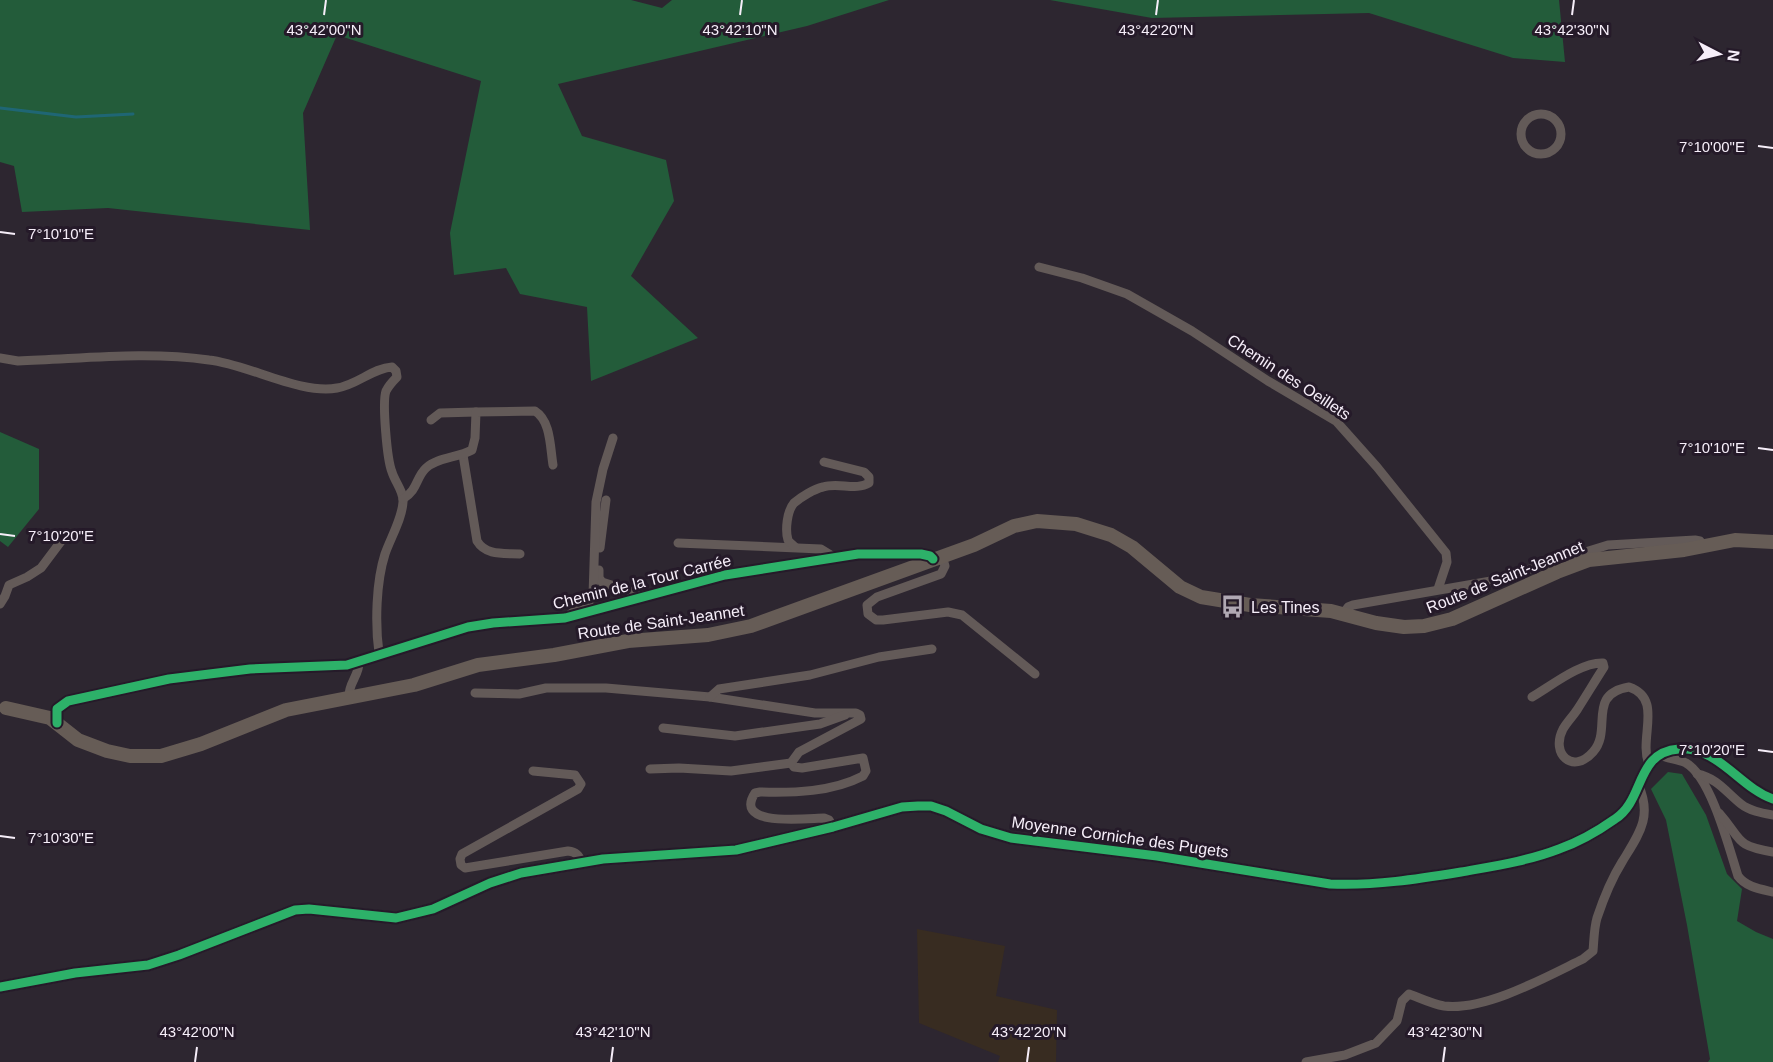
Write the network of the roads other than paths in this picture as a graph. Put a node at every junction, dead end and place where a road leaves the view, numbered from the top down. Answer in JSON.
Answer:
{"nodes":[{"id":1,"x":1540,"y":154,"type":"joint"},
{"id":2,"x":1039,"y":267,"type":"dead end"},
{"id":3,"x":0,"y":358,"type":"edge"},
{"id":4,"x":477,"y":412,"type":"junction"},
{"id":5,"x":431,"y":420,"type":"dead end"},
{"id":6,"x":614,"y":438,"type":"dead end"},
{"id":7,"x":463,"y":455,"type":"junction"},
{"id":8,"x":824,"y":462,"type":"dead end"},
{"id":9,"x":553,"y":465,"type":"dead end"},
{"id":10,"x":404,"y":499,"type":"junction"},
{"id":11,"x":606,"y":500,"type":"dead end"},
{"id":12,"x":65,"y":536,"type":"dead end"},
{"id":13,"x":1773,"y":542,"type":"edge"},
{"id":14,"x":678,"y":543,"type":"dead end"},
{"id":15,"x":1704,"y":546,"type":"junction"},
{"id":16,"x":795,"y":547,"type":"junction"},
{"id":17,"x":520,"y":554,"type":"dead end"},
{"id":18,"x":834,"y":557,"type":"junction"},
{"id":19,"x":937,"y":558,"type":"junction"},
{"id":20,"x":1438,"y":589,"type":"junction"},
{"id":21,"x":648,"y":597,"type":"junction"},
{"id":22,"x":0,"y":604,"type":"edge"},
{"id":23,"x":1343,"y":614,"type":"junction"},
{"id":24,"x":565,"y":618,"type":"junction"},
{"id":25,"x":932,"y":649,"type":"dead end"},
{"id":26,"x":379,"y":653,"type":"junction"},
{"id":27,"x":359,"y":661,"type":"junction"},
{"id":28,"x":1035,"y":674,"type":"dead end"},
{"id":29,"x":475,"y":693,"type":"dead end"},
{"id":30,"x":349,"y":697,"type":"junction"},
{"id":31,"x":710,"y":697,"type":"junction"},
{"id":32,"x":1532,"y":697,"type":"dead end"},
{"id":33,"x":3,"y":708,"type":"edge"},
{"id":34,"x":850,"y":712,"type":"junction"},
{"id":35,"x":57,"y":718,"type":"junction"},
{"id":36,"x":663,"y":728,"type":"dead end"},
{"id":37,"x":1659,"y":755,"type":"junction"},
{"id":38,"x":791,"y":763,"type":"junction"},
{"id":39,"x":1649,"y":764,"type":"junction"},
{"id":40,"x":650,"y":769,"type":"dead end"},
{"id":41,"x":533,"y":771,"type":"dead end"},
{"id":42,"x":1698,"y":774,"type":"junction"},
{"id":43,"x":1638,"y":784,"type":"junction"},
{"id":44,"x":1773,"y":799,"type":"edge"},
{"id":45,"x":1715,"y":810,"type":"junction"},
{"id":46,"x":1773,"y":815,"type":"edge"},
{"id":47,"x":833,"y":827,"type":"junction"},
{"id":48,"x":1773,"y":852,"type":"edge"},
{"id":49,"x":582,"y":863,"type":"junction"},
{"id":50,"x":1773,"y":892,"type":"edge"},
{"id":51,"x":0,"y":987,"type":"edge"},
{"id":52,"x":1306,"y":1062,"type":"edge"}],
"edges":[{"from":1,"to":1,"type":"street"},
{"from":2,"to":20,"type":"street","name":"Chemin des Oeillets"},
{"from":3,"to":10,"type":"street"},
{"from":4,"to":5,"type":"street"},
{"from":4,"to":7,"type":"street"},
{"from":4,"to":9,"type":"street"},
{"from":6,"to":24,"type":"street"},
{"from":7,"to":10,"type":"street"},
{"from":7,"to":17,"type":"street"},
{"from":8,"to":16,"type":"street"},
{"from":10,"to":26,"type":"street"},
{"from":11,"to":21,"type":"street"},
{"from":12,"to":22,"type":"street"},
{"from":13,"to":15,"type":"main road","name":"Route de Saint-Jeannet"},
{"from":14,"to":16,"type":"street"},
{"from":15,"to":20,"type":"street"},
{"from":15,"to":23,"type":"main road","name":"Route de Saint-Jeannet"},
{"from":16,"to":18,"type":"street"},
{"from":18,"to":19,"type":"street","name":"Chemin de la Tour Carrée"},
{"from":18,"to":21,"type":"street","name":"Chemin de la Tour Carrée"},
{"from":19,"to":23,"type":"main road","name":"Route de Saint-Jeannet"},
{"from":19,"to":28,"type":"street"},
{"from":19,"to":30,"type":"main road","name":"Route de Saint-Jeannet"},
{"from":20,"to":23,"type":"street"},
{"from":21,"to":24,"type":"street","name":"Chemin de la Tour Carrée"},
{"from":24,"to":26,"type":"street","name":"Chemin de la Tour Carrée"},
{"from":25,"to":31,"type":"street"},
{"from":26,"to":27,"type":"street","name":"Chemin de la Tour Carrée"},
{"from":27,"to":30,"type":"street"},
{"from":27,"to":35,"type":"street","name":"Chemin de la Tour Carrée"},
{"from":29,"to":31,"type":"street"},
{"from":30,"to":35,"type":"main road","name":"Route de Saint-Jeannet"},
{"from":31,"to":34,"type":"street"},
{"from":32,"to":39,"type":"street"},
{"from":33,"to":35,"type":"main road"},
{"from":34,"to":36,"type":"street"},
{"from":34,"to":38,"type":"street"},
{"from":37,"to":39,"type":"street","name":"Moyenne Corniche des Pugets"},
{"from":37,"to":42,"type":"street"},
{"from":37,"to":44,"type":"street"},
{"from":38,"to":40,"type":"street"},
{"from":38,"to":47,"type":"street"},
{"from":39,"to":43,"type":"street","name":"Moyenne Corniche des Pugets"},
{"from":41,"to":49,"type":"street"},
{"from":42,"to":45,"type":"street"},
{"from":42,"to":46,"type":"street"},
{"from":43,"to":47,"type":"street","name":"Moyenne Corniche des Pugets"},
{"from":43,"to":52,"type":"street"},
{"from":45,"to":48,"type":"street"},
{"from":45,"to":50,"type":"street"},
{"from":47,"to":49,"type":"street","name":"Moyenne Corniche des Pugets"},
{"from":49,"to":51,"type":"street","name":"Moyenne Corniche des Pugets"}]}
